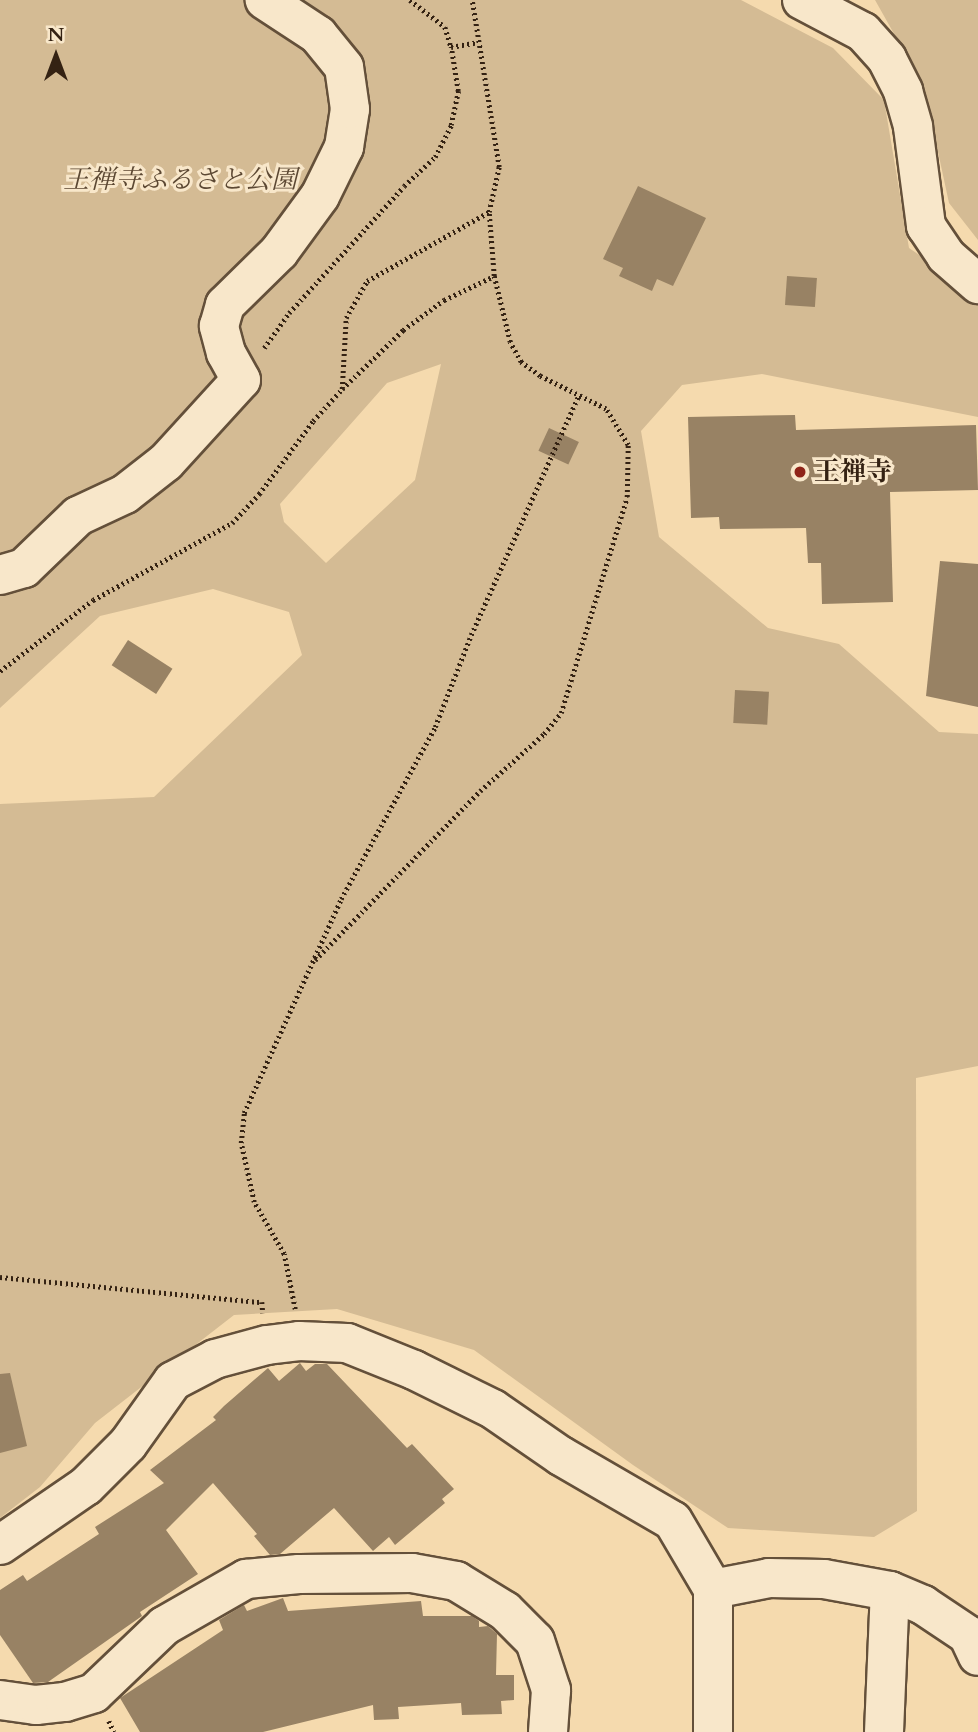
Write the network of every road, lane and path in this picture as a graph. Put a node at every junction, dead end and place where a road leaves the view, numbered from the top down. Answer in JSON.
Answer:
{"nodes":[{"id":1,"x":265,"y":0,"type":"edge"},
{"id":2,"x":410,"y":0,"type":"edge"},
{"id":3,"x":472,"y":0,"type":"edge"},
{"id":4,"x":802,"y":0,"type":"edge"},
{"id":5,"x":478,"y":42,"type":"junction"},
{"id":6,"x":451,"y":47,"type":"junction"},
{"id":7,"x":489,"y":212,"type":"junction"},
{"id":8,"x":494,"y":276,"type":"junction"},
{"id":9,"x":978,"y":284,"type":"edge"},
{"id":10,"x":242,"y":380,"type":"junction"},
{"id":11,"x":342,"y":389,"type":"junction"},
{"id":12,"x":579,"y":395,"type":"junction"},
{"id":13,"x":0,"y":575,"type":"edge"},
{"id":14,"x":0,"y":671,"type":"edge"},
{"id":15,"x":315,"y":960,"type":"junction"},
{"id":16,"x":0,"y":1277,"type":"edge"},
{"id":17,"x":283,"y":1343,"type":"junction"},
{"id":18,"x":0,"y":1545,"type":"edge"},
{"id":19,"x":713,"y":1589,"type":"junction"},
{"id":20,"x":890,"y":1591,"type":"junction"},
{"id":21,"x":978,"y":1656,"type":"edge"},
{"id":22,"x":0,"y":1700,"type":"edge"},
{"id":23,"x":548,"y":1732,"type":"edge"},
{"id":24,"x":713,"y":1732,"type":"edge"},
{"id":25,"x":884,"y":1732,"type":"edge"}],
"edges":[{"from":1,"to":10,"type":"street"},
{"from":2,"to":6,"type":"path"},
{"from":3,"to":5,"type":"path"},
{"from":4,"to":9,"type":"street"},
{"from":5,"to":6,"type":"path"},
{"from":5,"to":7,"type":"path"},
{"from":6,"to":10,"type":"path"},
{"from":7,"to":8,"type":"path"},
{"from":7,"to":11,"type":"path"},
{"from":8,"to":11,"type":"path"},
{"from":8,"to":12,"type":"path"},
{"from":10,"to":13,"type":"street"},
{"from":11,"to":14,"type":"path"},
{"from":12,"to":15,"type":"path"},
{"from":12,"to":15,"type":"path"},
{"from":15,"to":17,"type":"path"},
{"from":16,"to":17,"type":"path"},
{"from":17,"to":18,"type":"street"},
{"from":17,"to":19,"type":"street"},
{"from":19,"to":20,"type":"street"},
{"from":19,"to":24,"type":"street"},
{"from":20,"to":21,"type":"street"},
{"from":20,"to":25,"type":"street"},
{"from":22,"to":23,"type":"street"}]}
